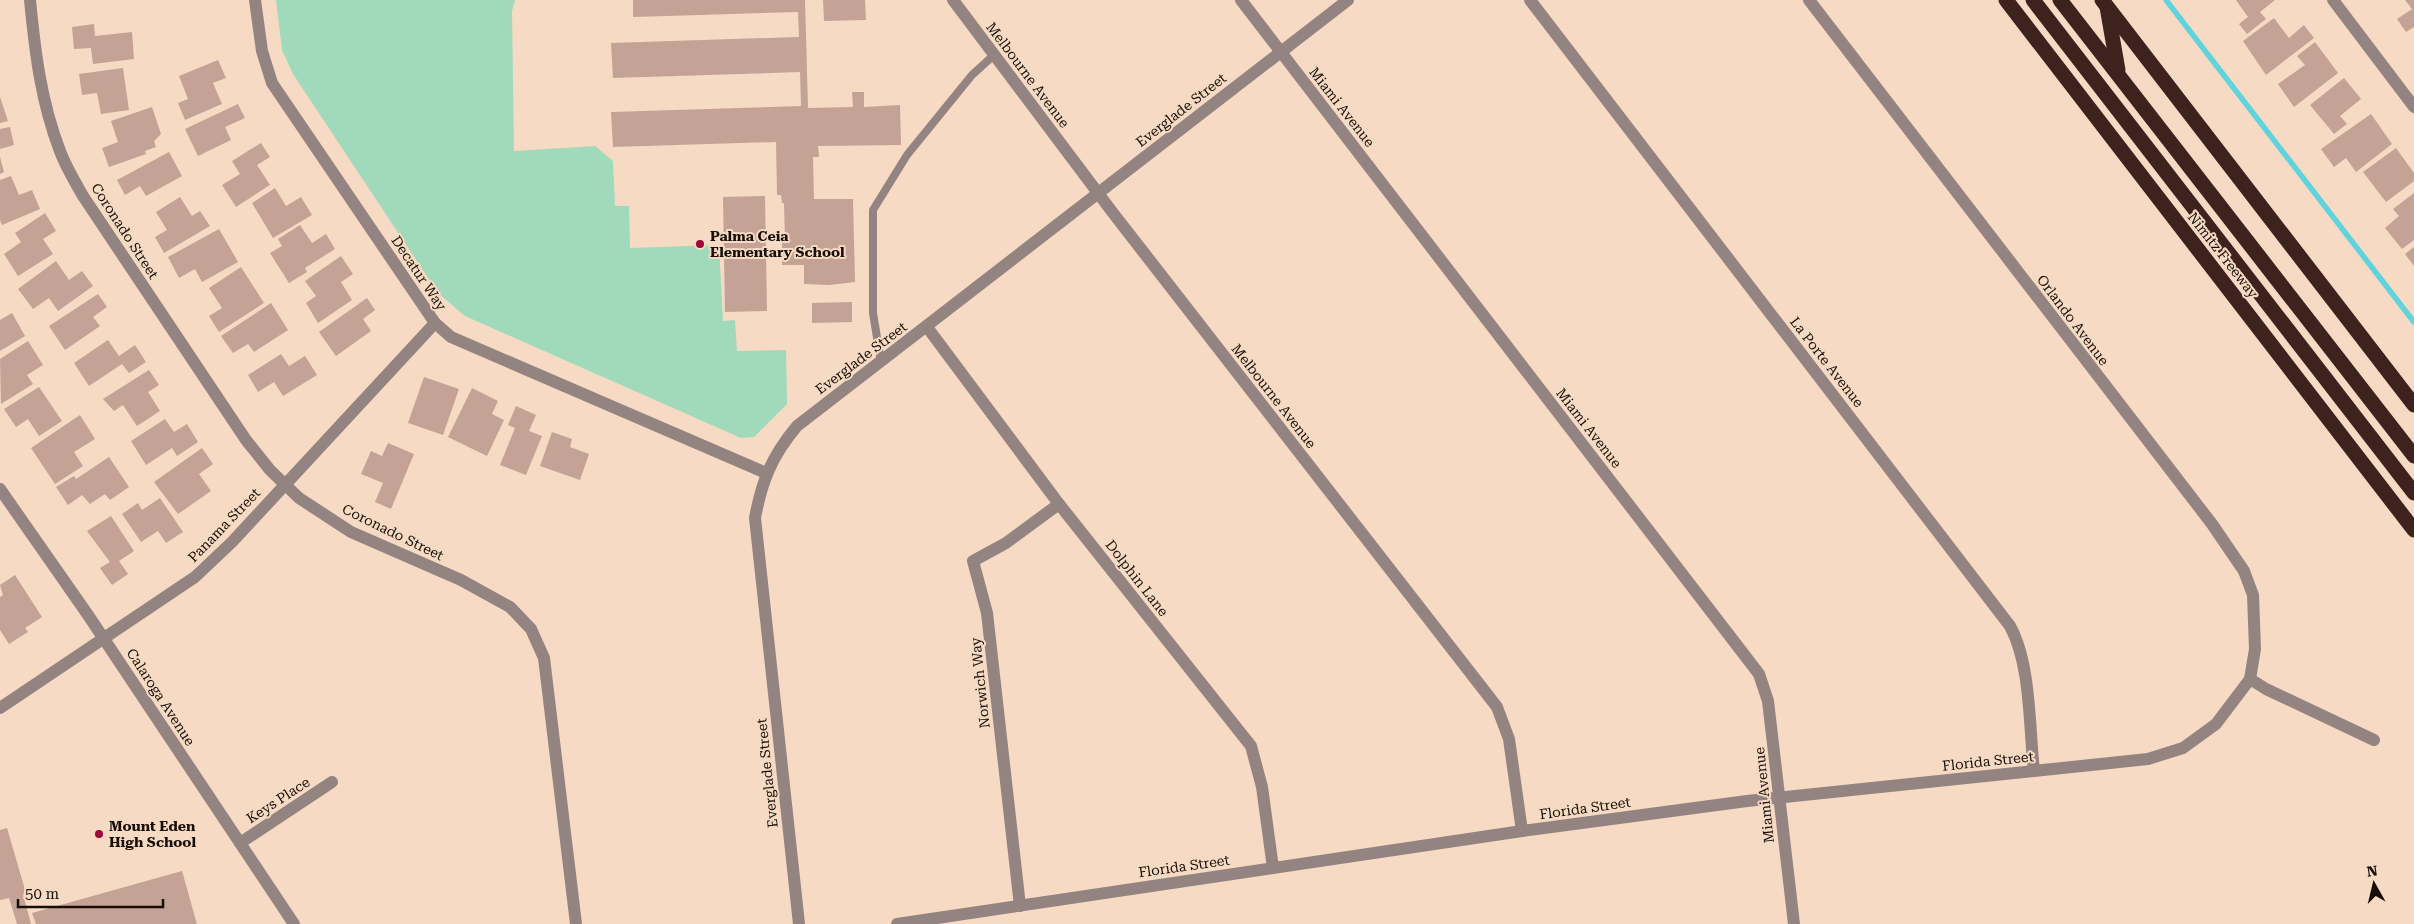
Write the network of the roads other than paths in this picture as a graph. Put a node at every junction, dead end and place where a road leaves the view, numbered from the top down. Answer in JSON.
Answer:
{"nodes":[{"id":1,"x":30,"y":0,"type":"edge"},
{"id":2,"x":255,"y":0,"type":"edge"},
{"id":3,"x":953,"y":0,"type":"edge"},
{"id":4,"x":1241,"y":0,"type":"edge"},
{"id":5,"x":1348,"y":0,"type":"edge"},
{"id":6,"x":1530,"y":0,"type":"edge"},
{"id":7,"x":1809,"y":0,"type":"edge"},
{"id":8,"x":2006,"y":0,"type":"edge"},
{"id":9,"x":2033,"y":0,"type":"edge"},
{"id":10,"x":2060,"y":0,"type":"edge"},
{"id":11,"x":2333,"y":0,"type":"edge"},
{"id":12,"x":2104,"y":3,"type":"edge"},
{"id":13,"x":1281,"y":50,"type":"junction"},
{"id":14,"x":994,"y":55,"type":"junction"},
{"id":15,"x":2118,"y":73,"type":"junction"},
{"id":16,"x":2414,"y":107,"type":"edge"},
{"id":17,"x":1098,"y":194,"type":"junction"},
{"id":18,"x":435,"y":323,"type":"junction"},
{"id":19,"x":927,"y":327,"type":"junction"},
{"id":20,"x":881,"y":362,"type":"junction"},
{"id":21,"x":2414,"y":405,"type":"edge"},
{"id":22,"x":2414,"y":456,"type":"edge"},
{"id":23,"x":766,"y":473,"type":"junction"},
{"id":24,"x":285,"y":484,"type":"junction"},
{"id":25,"x":0,"y":489,"type":"edge"},
{"id":26,"x":2414,"y":493,"type":"edge"},
{"id":27,"x":1059,"y":504,"type":"junction"},
{"id":28,"x":2414,"y":530,"type":"edge"},
{"id":29,"x":104,"y":639,"type":"junction"},
{"id":30,"x":2250,"y":680,"type":"junction"},
{"id":31,"x":0,"y":708,"type":"edge"},
{"id":32,"x":2374,"y":740,"type":"dead end"},
{"id":33,"x":2034,"y":771,"type":"junction"},
{"id":34,"x":332,"y":782,"type":"dead end"},
{"id":35,"x":1780,"y":798,"type":"junction"},
{"id":36,"x":1522,"y":832,"type":"junction"},
{"id":37,"x":240,"y":843,"type":"junction"},
{"id":38,"x":1273,"y":868,"type":"junction"},
{"id":39,"x":1020,"y":906,"type":"junction"},
{"id":40,"x":294,"y":924,"type":"edge"},
{"id":41,"x":576,"y":924,"type":"edge"},
{"id":42,"x":799,"y":924,"type":"edge"},
{"id":43,"x":897,"y":924,"type":"edge"},
{"id":44,"x":1794,"y":924,"type":"edge"}],
"edges":[{"from":1,"to":24,"type":"street","name":"Coronado Street"},
{"from":2,"to":18,"type":"street","name":"Decatur Way"},
{"from":3,"to":14,"type":"street","name":"Melbourne Avenue"},
{"from":4,"to":13,"type":"street","name":"Miami Avenue"},
{"from":5,"to":13,"type":"street","name":"Everglade Street"},
{"from":6,"to":33,"type":"street","name":"La Porte Avenue"},
{"from":7,"to":30,"type":"street","name":"Orlando Avenue"},
{"from":8,"to":28,"type":"highway","name":"Nimitz Freeway"},
{"from":9,"to":26,"type":"highway"},
{"from":10,"to":15,"type":"highway"},
{"from":11,"to":16,"type":"street"},
{"from":12,"to":15,"type":"highway"},
{"from":12,"to":21,"type":"highway"},
{"from":13,"to":17,"type":"street","name":"Everglade Street"},
{"from":13,"to":35,"type":"street","name":"Miami Avenue"},
{"from":14,"to":17,"type":"street","name":"Melbourne Avenue"},
{"from":14,"to":20,"type":"lane"},
{"from":15,"to":22,"type":"highway"},
{"from":17,"to":19,"type":"street","name":"Everglade Street"},
{"from":17,"to":36,"type":"street","name":"Melbourne Avenue"},
{"from":18,"to":23,"type":"street","name":"Decatur Way"},
{"from":18,"to":24,"type":"street","name":"Panama Street"},
{"from":19,"to":20,"type":"street","name":"Everglade Street"},
{"from":19,"to":27,"type":"street","name":"Dolphin Lane"},
{"from":20,"to":23,"type":"street","name":"Everglade Street"},
{"from":23,"to":42,"type":"street","name":"Everglade Street"},
{"from":24,"to":29,"type":"street","name":"Panama Street"},
{"from":24,"to":41,"type":"street","name":"Coronado Street"},
{"from":25,"to":29,"type":"street","name":"Calaroga Avenue"},
{"from":27,"to":38,"type":"street","name":"Dolphin Lane"},
{"from":27,"to":39,"type":"street","name":"Norwich Way"},
{"from":29,"to":31,"type":"street","name":"Panama Street"},
{"from":29,"to":37,"type":"street","name":"Calaroga Avenue"},
{"from":30,"to":32,"type":"street"},
{"from":30,"to":33,"type":"street","name":"Florida Street"},
{"from":33,"to":35,"type":"street","name":"Florida Street"},
{"from":34,"to":37,"type":"street","name":"Keys Place"},
{"from":35,"to":36,"type":"street","name":"Florida Street"},
{"from":35,"to":44,"type":"street","name":"Miami Avenue"},
{"from":36,"to":38,"type":"street","name":"Florida Street"},
{"from":37,"to":40,"type":"street","name":"Calaroga Avenue"},
{"from":38,"to":39,"type":"street","name":"Florida Street"},
{"from":39,"to":43,"type":"street","name":"Florida Street"}]}
